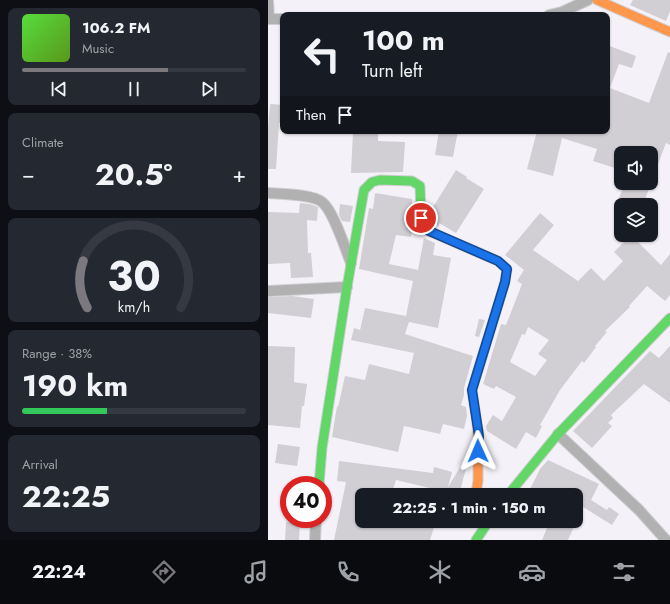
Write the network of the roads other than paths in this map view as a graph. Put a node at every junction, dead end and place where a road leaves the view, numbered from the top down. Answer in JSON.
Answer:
{"nodes":[{"id":1,"x":268,"y":0,"type":"edge"},
{"id":2,"x":588,"y":0,"type":"edge"},
{"id":3,"x":597,"y":0,"type":"edge"},
{"id":4,"x":562,"y":12,"type":"edge"},
{"id":5,"x":268,"y":19,"type":"edge"},
{"id":6,"x":280,"y":19,"type":"edge"},
{"id":7,"x":670,"y":32,"type":"edge"},
{"id":8,"x":268,"y":193,"type":"edge"},
{"id":9,"x":351,"y":263,"type":"junction"},
{"id":10,"x":347,"y":287,"type":"junction"},
{"id":11,"x":268,"y":291,"type":"edge"},
{"id":12,"x":670,"y":318,"type":"edge"},
{"id":13,"x":558,"y":434,"type":"junction"},
{"id":14,"x":320,"y":476,"type":"edge"},
{"id":15,"x":477,"y":488,"type":"edge"},
{"id":16,"x":514,"y":488,"type":"edge"},
{"id":17,"x":316,"y":528,"type":"edge"},
{"id":18,"x":484,"y":528,"type":"edge"},
{"id":19,"x":315,"y":540,"type":"edge"},
{"id":20,"x":476,"y":540,"type":"edge"},
{"id":21,"x":666,"y":540,"type":"edge"}],
"edges":[{"from":1,"to":5,"type":"street"},
{"from":2,"to":4,"type":"street"},
{"from":3,"to":7,"type":"street"},
{"from":5,"to":6,"type":"street"},
{"from":8,"to":9,"type":"street"},
{"from":9,"to":10,"type":"street"},
{"from":9,"to":15,"type":"street"},
{"from":10,"to":11,"type":"street"},
{"from":10,"to":14,"type":"street"},
{"from":12,"to":13,"type":"street"},
{"from":13,"to":16,"type":"street"},
{"from":13,"to":21,"type":"street"},
{"from":17,"to":19,"type":"street"},
{"from":18,"to":20,"type":"street"}]}
